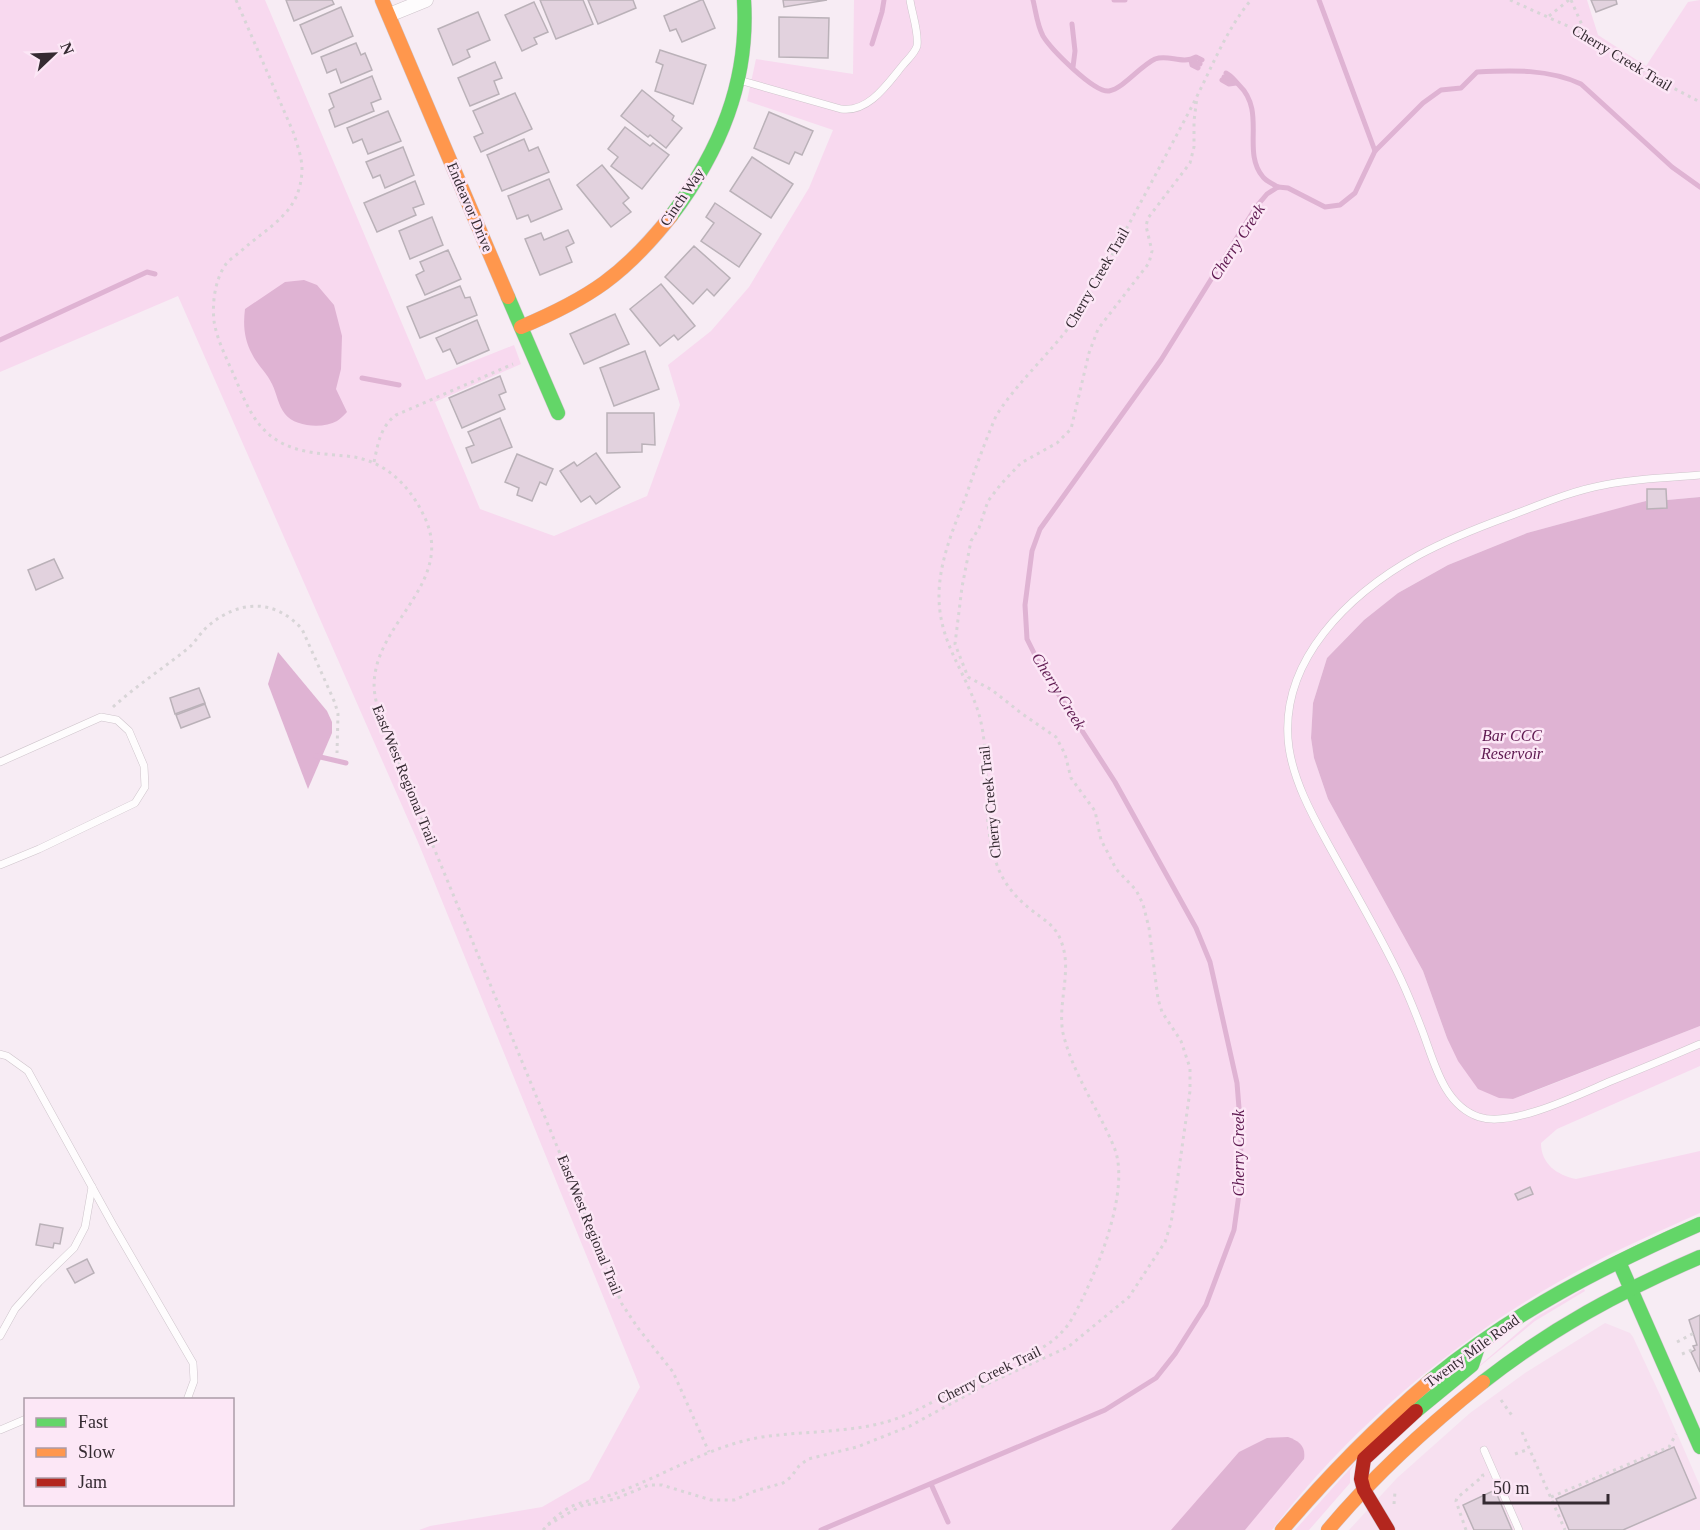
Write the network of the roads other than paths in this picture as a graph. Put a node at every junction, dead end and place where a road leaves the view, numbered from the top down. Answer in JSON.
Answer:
{"nodes":[{"id":1,"x":382,"y":0,"type":"edge"},
{"id":2,"x":426,"y":0,"type":"edge"},
{"id":3,"x":744,"y":0,"type":"edge"},
{"id":4,"x":910,"y":0,"type":"edge"},
{"id":5,"x":389,"y":15,"type":"junction"},
{"id":6,"x":739,"y":80,"type":"junction"},
{"id":7,"x":521,"y":327,"type":"junction"},
{"id":8,"x":558,"y":413,"type":"dead end"},
{"id":9,"x":1700,"y":475,"type":"edge"},
{"id":10,"x":0,"y":762,"type":"edge"},
{"id":11,"x":0,"y":865,"type":"edge"},
{"id":12,"x":1700,"y":1044,"type":"edge"},
{"id":13,"x":0,"y":1054,"type":"edge"},
{"id":14,"x":92,"y":1187,"type":"junction"},
{"id":15,"x":1700,"y":1224,"type":"edge"},
{"id":16,"x":1700,"y":1257,"type":"edge"},
{"id":17,"x":1619,"y":1262,"type":"junction"},
{"id":18,"x":1631,"y":1288,"type":"junction"},
{"id":19,"x":0,"y":1336,"type":"edge"},
{"id":20,"x":1479,"y":1344,"type":"junction"},
{"id":21,"x":188,"y":1398,"type":"edge"},
{"id":22,"x":24,"y":1420,"type":"edge"},
{"id":23,"x":0,"y":1430,"type":"edge"},
{"id":24,"x":1700,"y":1447,"type":"edge"},
{"id":25,"x":1484,"y":1450,"type":"dead end"},
{"id":26,"x":1364,"y":1490,"type":"junction"},
{"id":27,"x":1282,"y":1530,"type":"edge"},
{"id":28,"x":1328,"y":1530,"type":"edge"},
{"id":29,"x":1388,"y":1530,"type":"edge"},
{"id":30,"x":1519,"y":1530,"type":"edge"}],
"edges":[{"from":1,"to":5,"type":"main road","name":"Endeavor Drive"},
{"from":2,"to":5,"type":"street"},
{"from":3,"to":6,"type":"main road","name":"Cinch Way"},
{"from":4,"to":6,"type":"lane"},
{"from":5,"to":7,"type":"main road","name":"Endeavor Drive"},
{"from":6,"to":7,"type":"main road","name":"Cinch Way"},
{"from":7,"to":8,"type":"main road","name":"Endeavor Drive"},
{"from":9,"to":12,"type":"lane"},
{"from":10,"to":11,"type":"lane"},
{"from":13,"to":14,"type":"lane"},
{"from":14,"to":19,"type":"lane"},
{"from":14,"to":21,"type":"lane"},
{"from":15,"to":17,"type":"main road","name":"Twenty Mile Road"},
{"from":16,"to":18,"type":"main road"},
{"from":17,"to":18,"type":"main road"},
{"from":17,"to":20,"type":"main road","name":"Twenty Mile Road"},
{"from":18,"to":24,"type":"main road"},
{"from":18,"to":26,"type":"main road"},
{"from":20,"to":26,"type":"main road"},
{"from":20,"to":27,"type":"main road","name":"Twenty Mile Road"},
{"from":22,"to":23,"type":"lane"},
{"from":25,"to":30,"type":"lane"},
{"from":26,"to":28,"type":"main road"},
{"from":26,"to":29,"type":"main road"}]}
